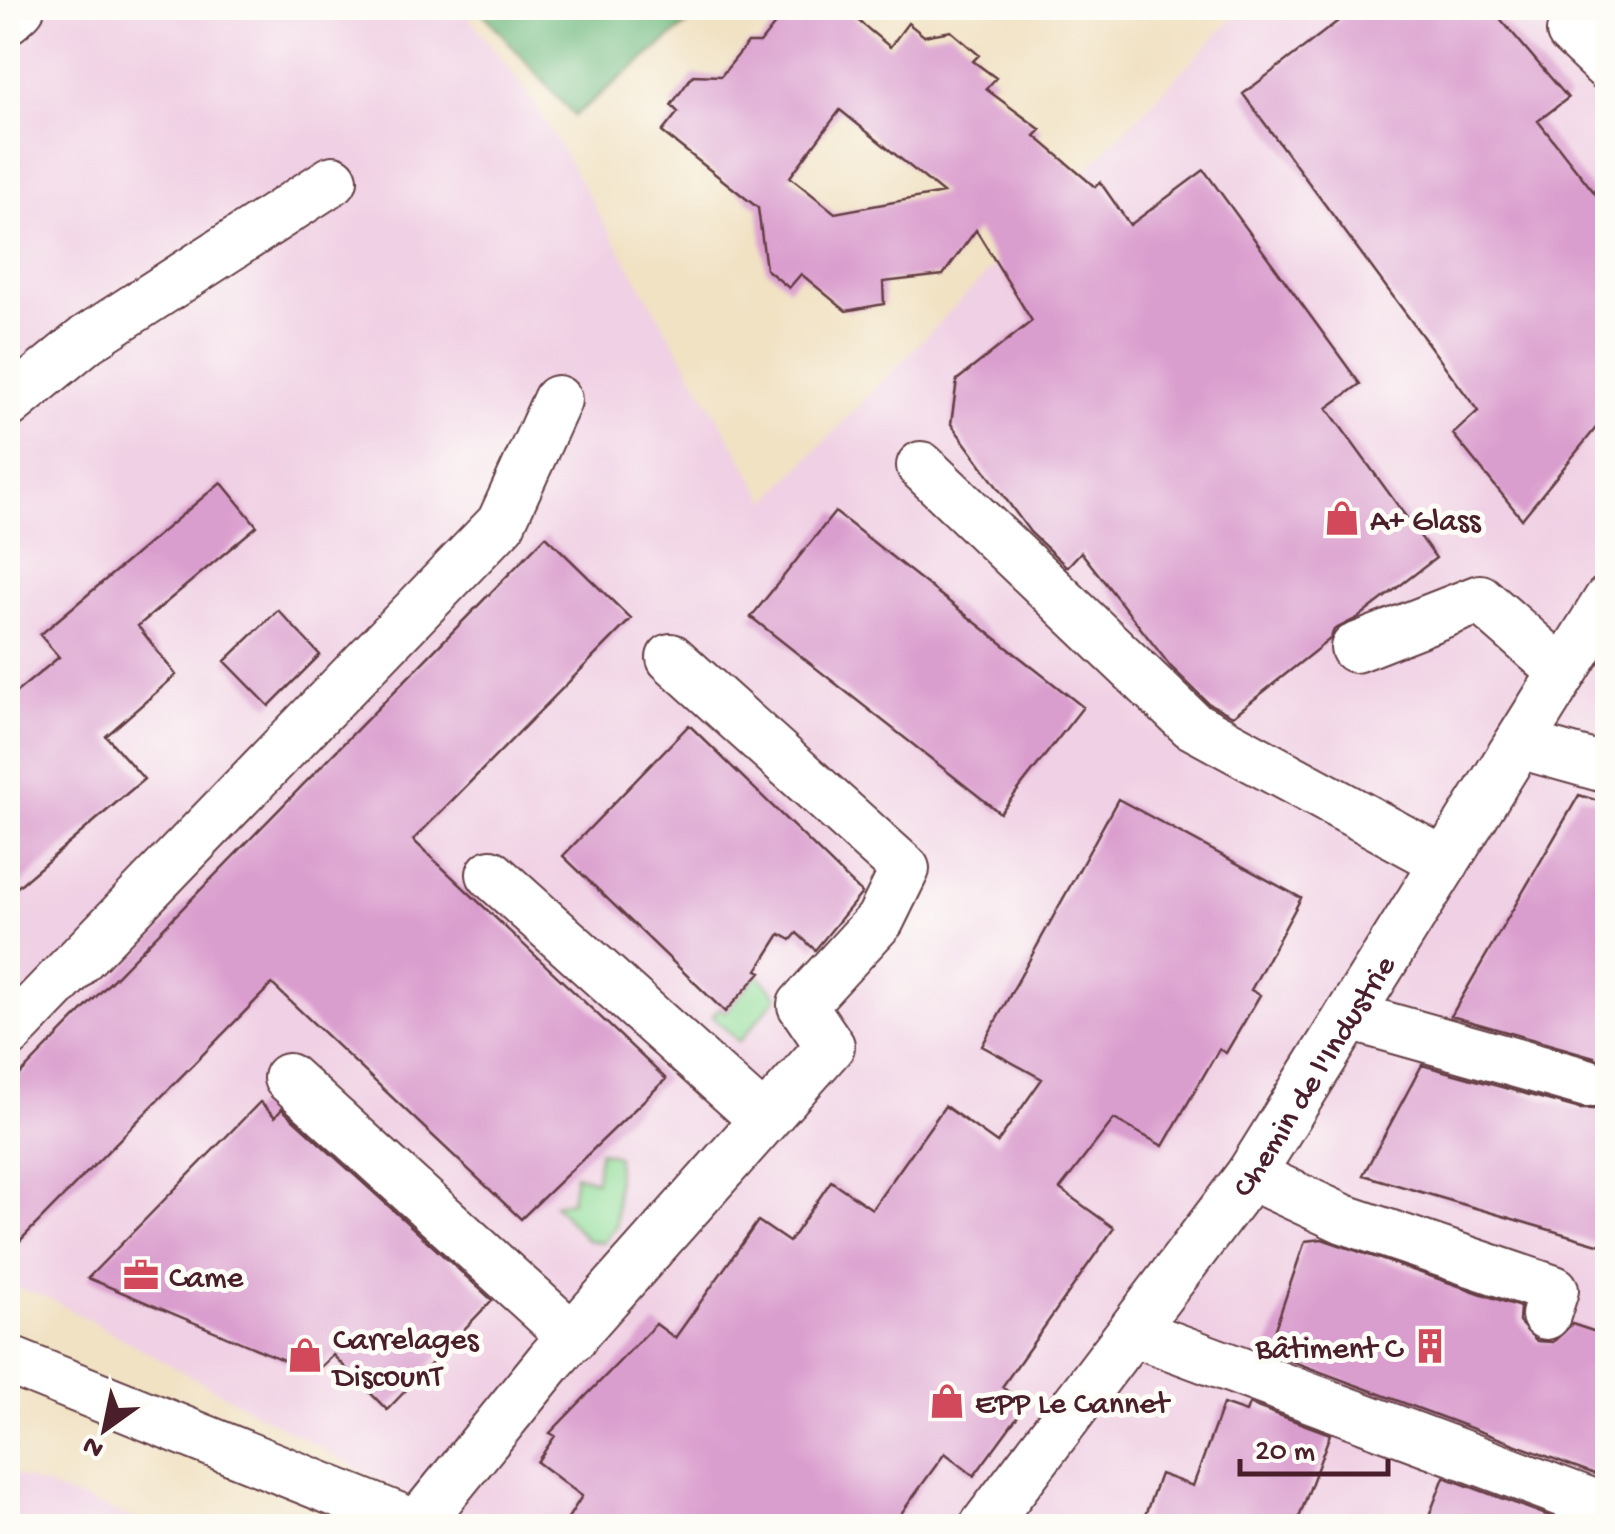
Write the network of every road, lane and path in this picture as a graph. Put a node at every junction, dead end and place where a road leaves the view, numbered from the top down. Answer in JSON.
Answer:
{"nodes":[{"id":1,"x":20,"y":8,"type":"edge"},
{"id":2,"x":8,"y":19,"type":"edge"},
{"id":3,"x":1571,"y":32,"type":"dead end"},
{"id":4,"x":1608,"y":66,"type":"edge"},
{"id":5,"x":333,"y":180,"type":"dead end"},
{"id":6,"x":557,"y":400,"type":"dead end"},
{"id":7,"x":8,"y":404,"type":"edge"},
{"id":8,"x":921,"y":466,"type":"dead end"},
{"id":9,"x":1608,"y":600,"type":"edge"},
{"id":10,"x":1355,"y":648,"type":"dead end"},
{"id":11,"x":670,"y":658,"type":"dead end"},
{"id":12,"x":1563,"y":672,"type":"junction"},
{"id":13,"x":1518,"y":744,"type":"junction"},
{"id":14,"x":1608,"y":769,"type":"edge"},
{"id":15,"x":1445,"y":862,"type":"junction"},
{"id":16,"x":490,"y":874,"type":"dead end"},
{"id":17,"x":1349,"y":1016,"type":"junction"},
{"id":18,"x":8,"y":1034,"type":"edge"},
{"id":19,"x":288,"y":1078,"type":"dead end"},
{"id":20,"x":1587,"y":1082,"type":"dead end"},
{"id":21,"x":764,"y":1120,"type":"junction"},
{"id":22,"x":1250,"y":1176,"type":"junction"},
{"id":23,"x":1546,"y":1314,"type":"dead end"},
{"id":24,"x":1134,"y":1332,"type":"junction"},
{"id":25,"x":572,"y":1336,"type":"junction"},
{"id":26,"x":8,"y":1360,"type":"edge"},
{"id":27,"x":1608,"y":1509,"type":"edge"},
{"id":28,"x":418,"y":1526,"type":"edge"},
{"id":29,"x":984,"y":1526,"type":"edge"}],
"edges":[{"from":1,"to":2,"type":"street"},
{"from":3,"to":4,"type":"street"},
{"from":5,"to":7,"type":"street"},
{"from":6,"to":18,"type":"street"},
{"from":8,"to":15,"type":"street"},
{"from":9,"to":12,"type":"street","name":"Chemin de l'Industrie"},
{"from":10,"to":12,"type":"street"},
{"from":11,"to":21,"type":"street"},
{"from":12,"to":13,"type":"street","name":"Chemin de l'Industrie"},
{"from":13,"to":14,"type":"street"},
{"from":13,"to":15,"type":"street","name":"Chemin de l'Industrie"},
{"from":15,"to":17,"type":"street","name":"Chemin de l'Industrie"},
{"from":16,"to":21,"type":"street"},
{"from":17,"to":20,"type":"street"},
{"from":17,"to":22,"type":"street","name":"Chemin de l'Industrie"},
{"from":19,"to":25,"type":"street"},
{"from":21,"to":25,"type":"street"},
{"from":22,"to":23,"type":"street"},
{"from":22,"to":24,"type":"street","name":"Chemin de l'Industrie"},
{"from":24,"to":27,"type":"street"},
{"from":24,"to":29,"type":"street","name":"Chemin de l'Industrie"},
{"from":25,"to":28,"type":"street"},
{"from":26,"to":28,"type":"street"}]}
